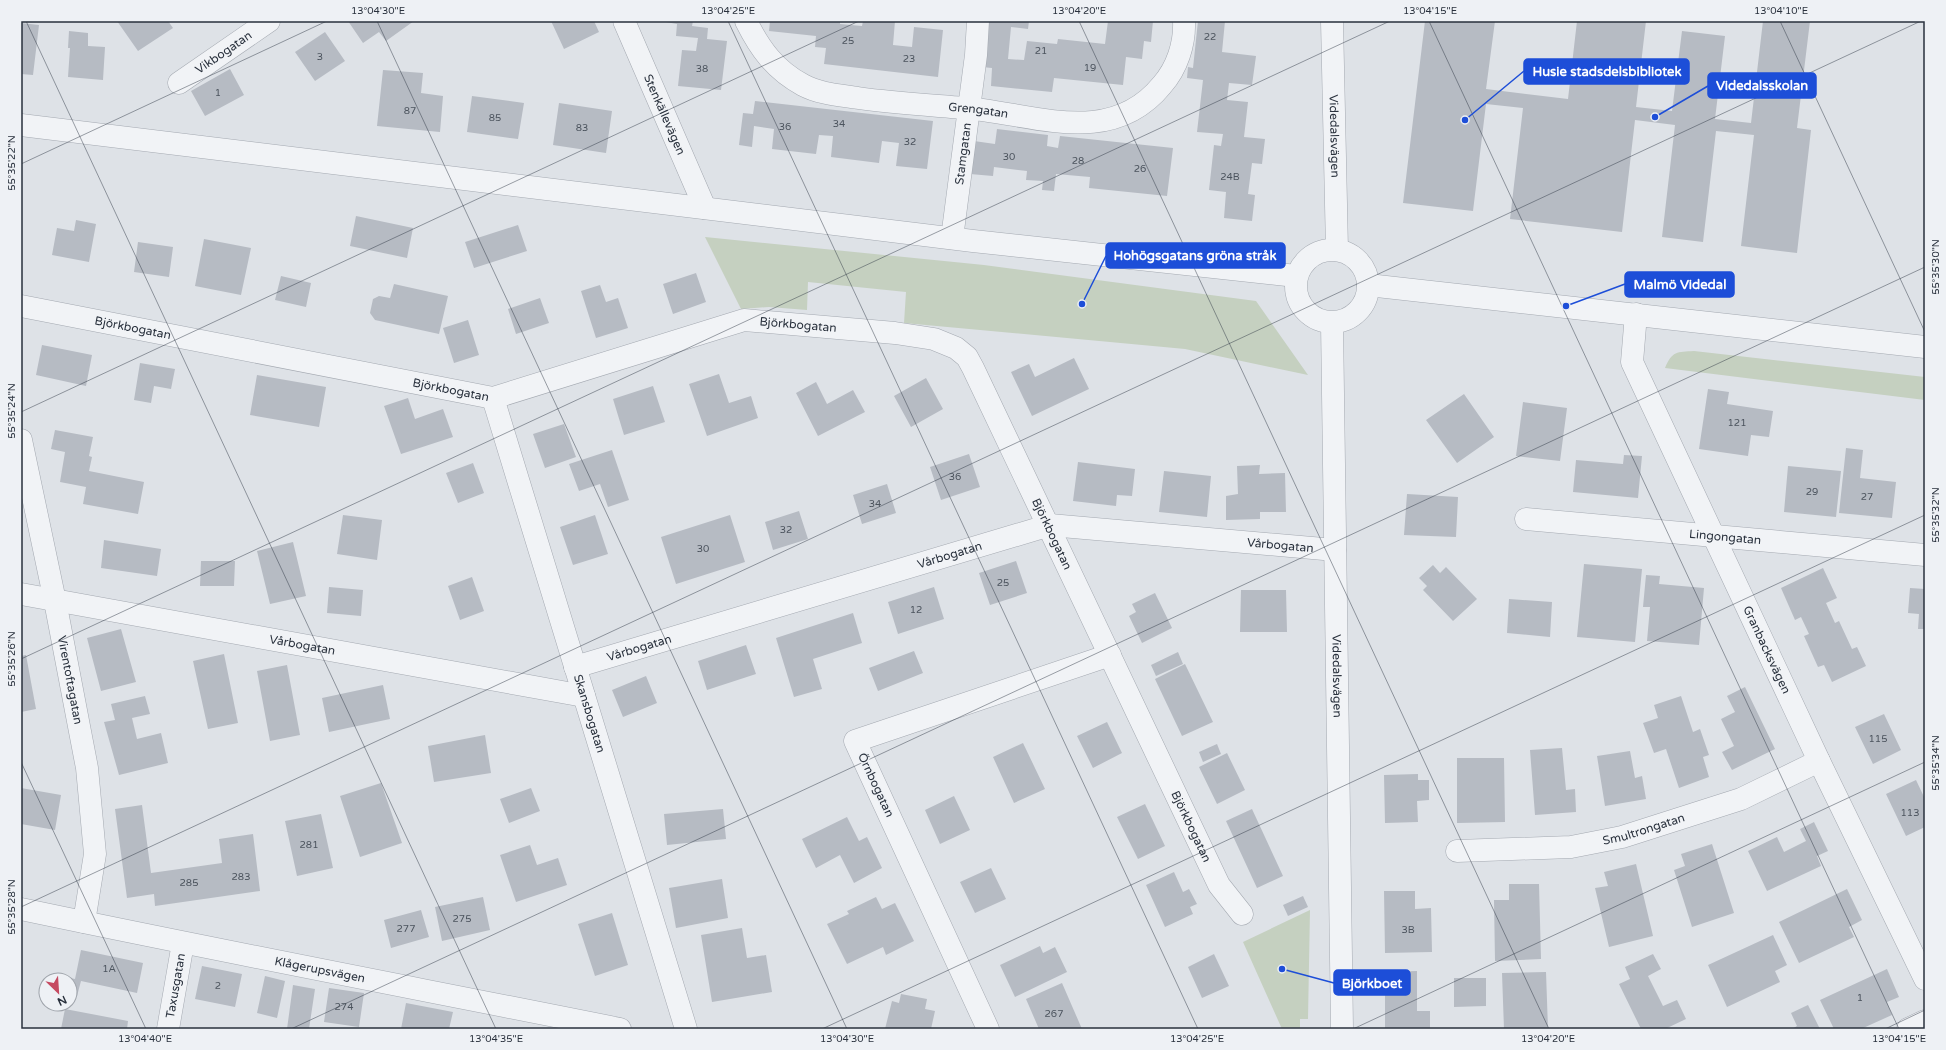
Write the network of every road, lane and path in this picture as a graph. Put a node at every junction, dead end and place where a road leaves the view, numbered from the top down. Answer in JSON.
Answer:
{"nodes":[{"id":1,"x":269,"y":21,"type":"edge"},
{"id":2,"x":624,"y":21,"type":"edge"},
{"id":3,"x":746,"y":21,"type":"edge"},
{"id":4,"x":978,"y":21,"type":"edge"},
{"id":5,"x":1184,"y":21,"type":"edge"},
{"id":6,"x":1332,"y":21,"type":"edge"},
{"id":7,"x":179,"y":83,"type":"dead end"},
{"id":8,"x":968,"y":108,"type":"junction"},
{"id":9,"x":21,"y":125,"type":"edge"},
{"id":10,"x":705,"y":208,"type":"junction"},
{"id":11,"x":952,"y":238,"type":"junction"},
{"id":12,"x":1337,"y":250,"type":"junction"},
{"id":13,"x":1296,"y":276,"type":"junction"},
{"id":14,"x":1368,"y":284,"type":"junction"},
{"id":15,"x":21,"y":306,"type":"edge"},
{"id":16,"x":1636,"y":314,"type":"junction"},
{"id":17,"x":1332,"y":323,"type":"junction"},
{"id":18,"x":1925,"y":347,"type":"edge"},
{"id":19,"x":493,"y":398,"type":"junction"},
{"id":20,"x":21,"y":440,"type":"edge"},
{"id":21,"x":1526,"y":519,"type":"dead end"},
{"id":22,"x":1050,"y":525,"type":"junction"},
{"id":23,"x":1715,"y":537,"type":"junction"},
{"id":24,"x":1335,"y":550,"type":"junction"},
{"id":25,"x":1925,"y":555,"type":"edge"},
{"id":26,"x":21,"y":594,"type":"edge"},
{"id":27,"x":55,"y":601,"type":"junction"},
{"id":28,"x":1110,"y":655,"type":"junction"},
{"id":29,"x":575,"y":667,"type":"junction"},
{"id":30,"x":584,"y":696,"type":"junction"},
{"id":31,"x":1820,"y":761,"type":"junction"},
{"id":32,"x":1457,"y":851,"type":"dead end"},
{"id":33,"x":21,"y":909,"type":"edge"},
{"id":34,"x":1242,"y":914,"type":"dead end"},
{"id":35,"x":84,"y":922,"type":"junction"},
{"id":36,"x":183,"y":943,"type":"junction"},
{"id":37,"x":1925,"y":979,"type":"edge"},
{"id":38,"x":1925,"y":1021,"type":"edge"},
{"id":39,"x":568,"y":1024,"type":"edge"},
{"id":40,"x":168,"y":1029,"type":"edge"},
{"id":41,"x":620,"y":1029,"type":"edge"},
{"id":42,"x":686,"y":1029,"type":"edge"},
{"id":43,"x":988,"y":1029,"type":"edge"},
{"id":44,"x":1342,"y":1029,"type":"edge"},
{"id":45,"x":1908,"y":1029,"type":"edge"}],
"edges":[{"from":1,"to":7,"type":"street","name":"Vikbogatan"},
{"from":2,"to":10,"type":"street","name":"Stenkällevägen"},
{"from":3,"to":8,"type":"street","name":"Grengatan"},
{"from":4,"to":8,"type":"street","name":"Stamgatan"},
{"from":5,"to":8,"type":"street","name":"Grengatan"},
{"from":6,"to":12,"type":"street","name":"Videdalsvägen"},
{"from":8,"to":11,"type":"street","name":"Stamgatan"},
{"from":9,"to":10,"type":"street"},
{"from":10,"to":11,"type":"street"},
{"from":11,"to":13,"type":"street"},
{"from":12,"to":13,"type":"street"},
{"from":12,"to":14,"type":"street"},
{"from":13,"to":17,"type":"street"},
{"from":14,"to":16,"type":"street"},
{"from":14,"to":17,"type":"street"},
{"from":15,"to":19,"type":"street","name":"Björkbogatan"},
{"from":16,"to":18,"type":"street"},
{"from":16,"to":23,"type":"street","name":"Granbacksvägen"},
{"from":17,"to":24,"type":"street","name":"Videdalsvägen"},
{"from":19,"to":22,"type":"street","name":"Björkbogatan"},
{"from":19,"to":29,"type":"street","name":"Skansbogatan"},
{"from":20,"to":27,"type":"street","name":"Virentoftagatan"},
{"from":21,"to":23,"type":"street","name":"Lingongatan"},
{"from":22,"to":24,"type":"street","name":"Vårbogatan"},
{"from":22,"to":28,"type":"street","name":"Björkbogatan"},
{"from":22,"to":29,"type":"street","name":"Vårbogatan"},
{"from":23,"to":25,"type":"street","name":"Lingongatan"},
{"from":23,"to":31,"type":"street","name":"Granbacksvägen"},
{"from":24,"to":44,"type":"street","name":"Videdalsvägen"},
{"from":26,"to":27,"type":"street","name":"Vårbogatan"},
{"from":27,"to":30,"type":"street","name":"Vårbogatan"},
{"from":27,"to":35,"type":"street","name":"Virentoftagatan"},
{"from":28,"to":34,"type":"street","name":"Björkbogatan"},
{"from":28,"to":43,"type":"street","name":"Örnbogatan"},
{"from":29,"to":30,"type":"street","name":"Skansbogatan"},
{"from":30,"to":42,"type":"street","name":"Skansbogatan"},
{"from":31,"to":32,"type":"street","name":"Smultrongatan"},
{"from":31,"to":37,"type":"street","name":"Granbacksvägen"},
{"from":33,"to":35,"type":"street","name":"Klågerupsvägen"},
{"from":35,"to":36,"type":"street","name":"Klågerupsvägen"},
{"from":36,"to":39,"type":"street","name":"Klågerupsvägen"},
{"from":36,"to":40,"type":"street","name":"Taxusgatan"},
{"from":38,"to":45,"type":"street"},
{"from":39,"to":41,"type":"street","name":"Klågerupsvägen"}]}
